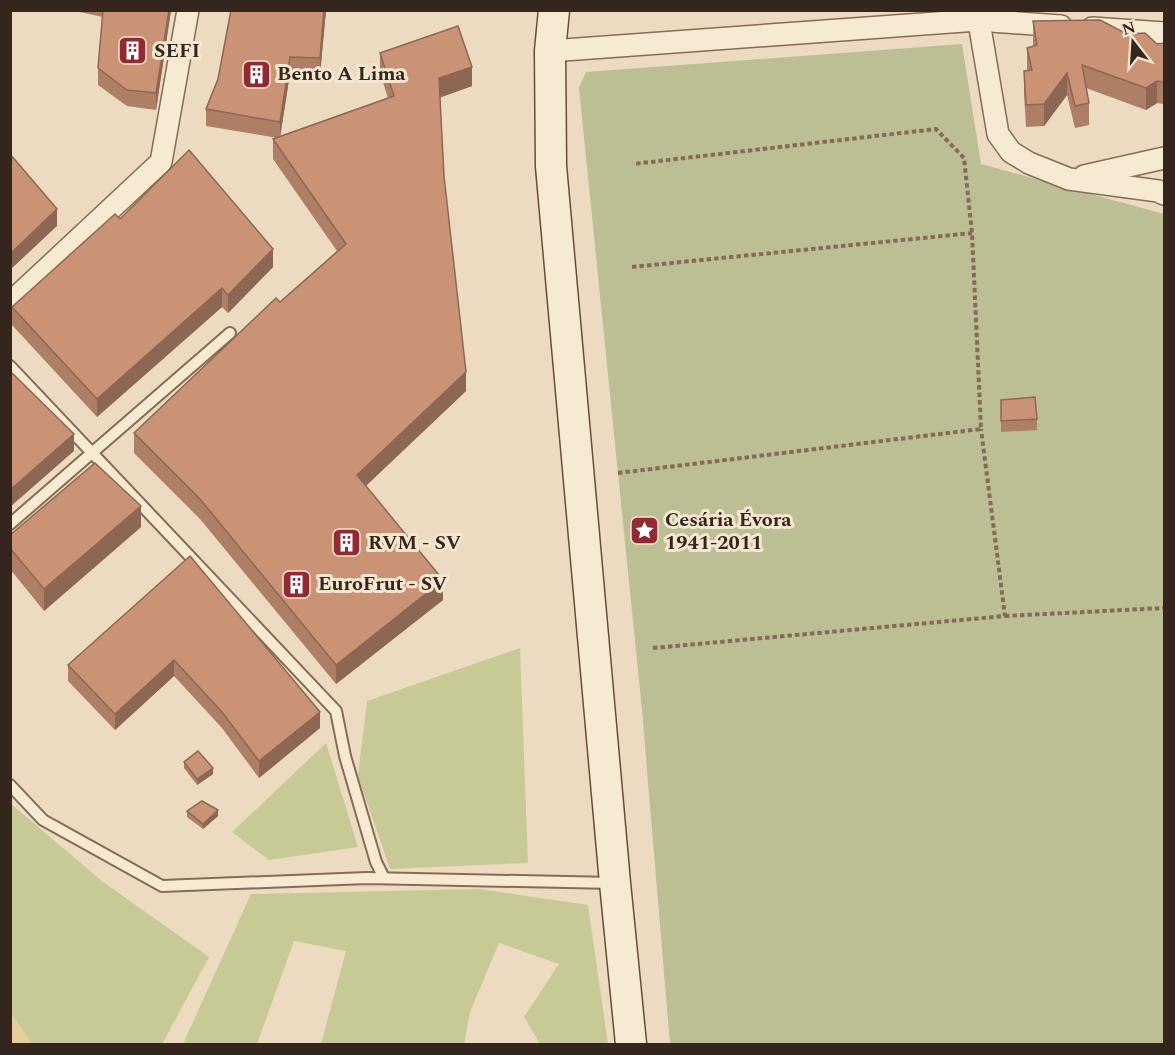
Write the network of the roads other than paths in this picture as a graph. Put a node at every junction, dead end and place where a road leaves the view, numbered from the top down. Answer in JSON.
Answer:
{"nodes":[{"id":1,"x":188,"y":10,"type":"edge"},
{"id":2,"x":554,"y":10,"type":"edge"},
{"id":3,"x":978,"y":15,"type":"edge"},
{"id":4,"x":1164,"y":33,"type":"edge"},
{"id":5,"x":550,"y":51,"type":"junction"},
{"id":6,"x":1164,"y":158,"type":"edge"},
{"id":7,"x":1069,"y":179,"type":"junction"},
{"id":8,"x":1164,"y":194,"type":"edge"},
{"id":9,"x":10,"y":303,"type":"edge"},
{"id":10,"x":230,"y":333,"type":"dead end"},
{"id":11,"x":10,"y":366,"type":"edge"},
{"id":12,"x":93,"y":453,"type":"junction"},
{"id":13,"x":10,"y":524,"type":"edge"},
{"id":14,"x":10,"y":785,"type":"edge"},
{"id":15,"x":384,"y":878,"type":"junction"},
{"id":16,"x":615,"y":883,"type":"junction"},
{"id":17,"x":631,"y":1044,"type":"edge"}],
"edges":[{"from":1,"to":9,"type":"street"},
{"from":2,"to":5,"type":"main road"},
{"from":3,"to":4,"type":"street"},
{"from":3,"to":5,"type":"street"},
{"from":3,"to":7,"type":"street"},
{"from":5,"to":16,"type":"main road"},
{"from":6,"to":7,"type":"street"},
{"from":7,"to":8,"type":"street"},
{"from":10,"to":12,"type":"lane"},
{"from":11,"to":12,"type":"lane"},
{"from":12,"to":13,"type":"lane"},
{"from":12,"to":15,"type":"lane"},
{"from":14,"to":15,"type":"lane"},
{"from":15,"to":16,"type":"lane"},
{"from":16,"to":17,"type":"main road"}]}
